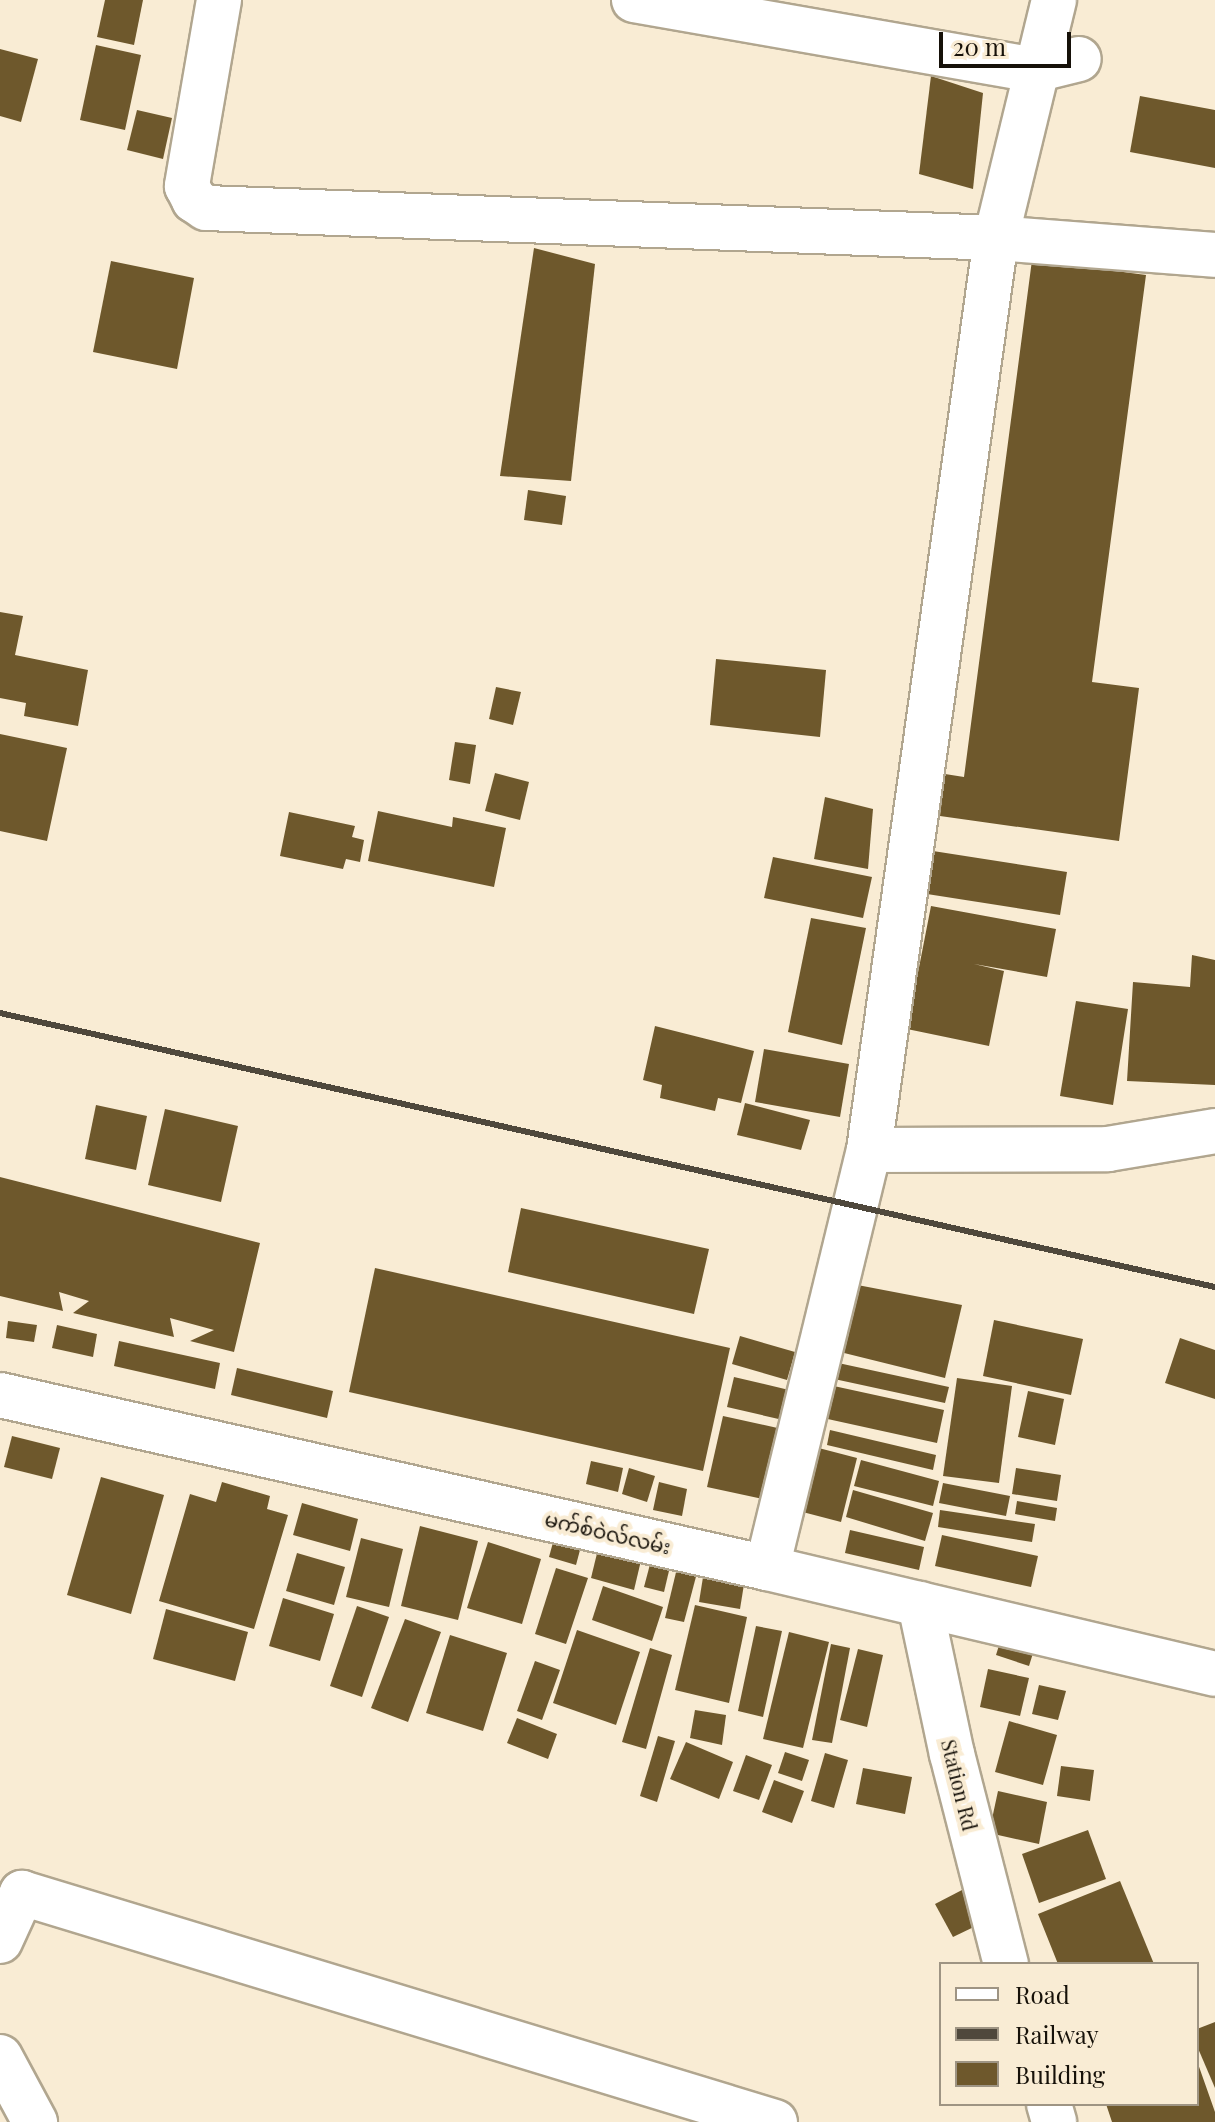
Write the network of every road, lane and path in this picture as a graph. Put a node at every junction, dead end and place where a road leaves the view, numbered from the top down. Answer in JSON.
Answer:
{"nodes":[{"id":1,"x":219,"y":0,"type":"edge"},
{"id":2,"x":634,"y":0,"type":"edge"},
{"id":3,"x":1054,"y":0,"type":"edge"},
{"id":4,"x":1079,"y":59,"type":"dead end"},
{"id":5,"x":1035,"y":70,"type":"junction"},
{"id":6,"x":996,"y":238,"type":"junction"},
{"id":7,"x":1215,"y":255,"type":"edge"},
{"id":8,"x":1215,"y":1131,"type":"edge"},
{"id":9,"x":869,"y":1150,"type":"junction"},
{"id":10,"x":0,"y":1395,"type":"edge"},
{"id":11,"x":767,"y":1568,"type":"junction"},
{"id":12,"x":920,"y":1604,"type":"junction"},
{"id":13,"x":1215,"y":1674,"type":"edge"},
{"id":14,"x":11,"y":1893,"type":"edge"},
{"id":15,"x":0,"y":1941,"type":"edge"},
{"id":16,"x":1005,"y":1962,"type":"edge"},
{"id":17,"x":0,"y":2057,"type":"edge"},
{"id":18,"x":35,"y":2122,"type":"edge"},
{"id":19,"x":775,"y":2122,"type":"edge"}],
"edges":[{"from":1,"to":6,"type":"street"},
{"from":2,"to":5,"type":"street"},
{"from":3,"to":5,"type":"street"},
{"from":4,"to":5,"type":"street"},
{"from":5,"to":6,"type":"street"},
{"from":6,"to":7,"type":"street"},
{"from":6,"to":9,"type":"street"},
{"from":8,"to":9,"type":"street"},
{"from":9,"to":11,"type":"street"},
{"from":10,"to":11,"type":"street","name":"မက်စ်ဝဲလ်လမ်း"},
{"from":11,"to":12,"type":"street","name":"မက်စ်ဝဲလ်လမ်း"},
{"from":12,"to":13,"type":"street","name":"မက်စ်ဝဲလ်လမ်း"},
{"from":12,"to":16,"type":"street","name":"Station Rd"},
{"from":14,"to":15,"type":"street"},
{"from":14,"to":19,"type":"street"},
{"from":17,"to":18,"type":"street"}]}
